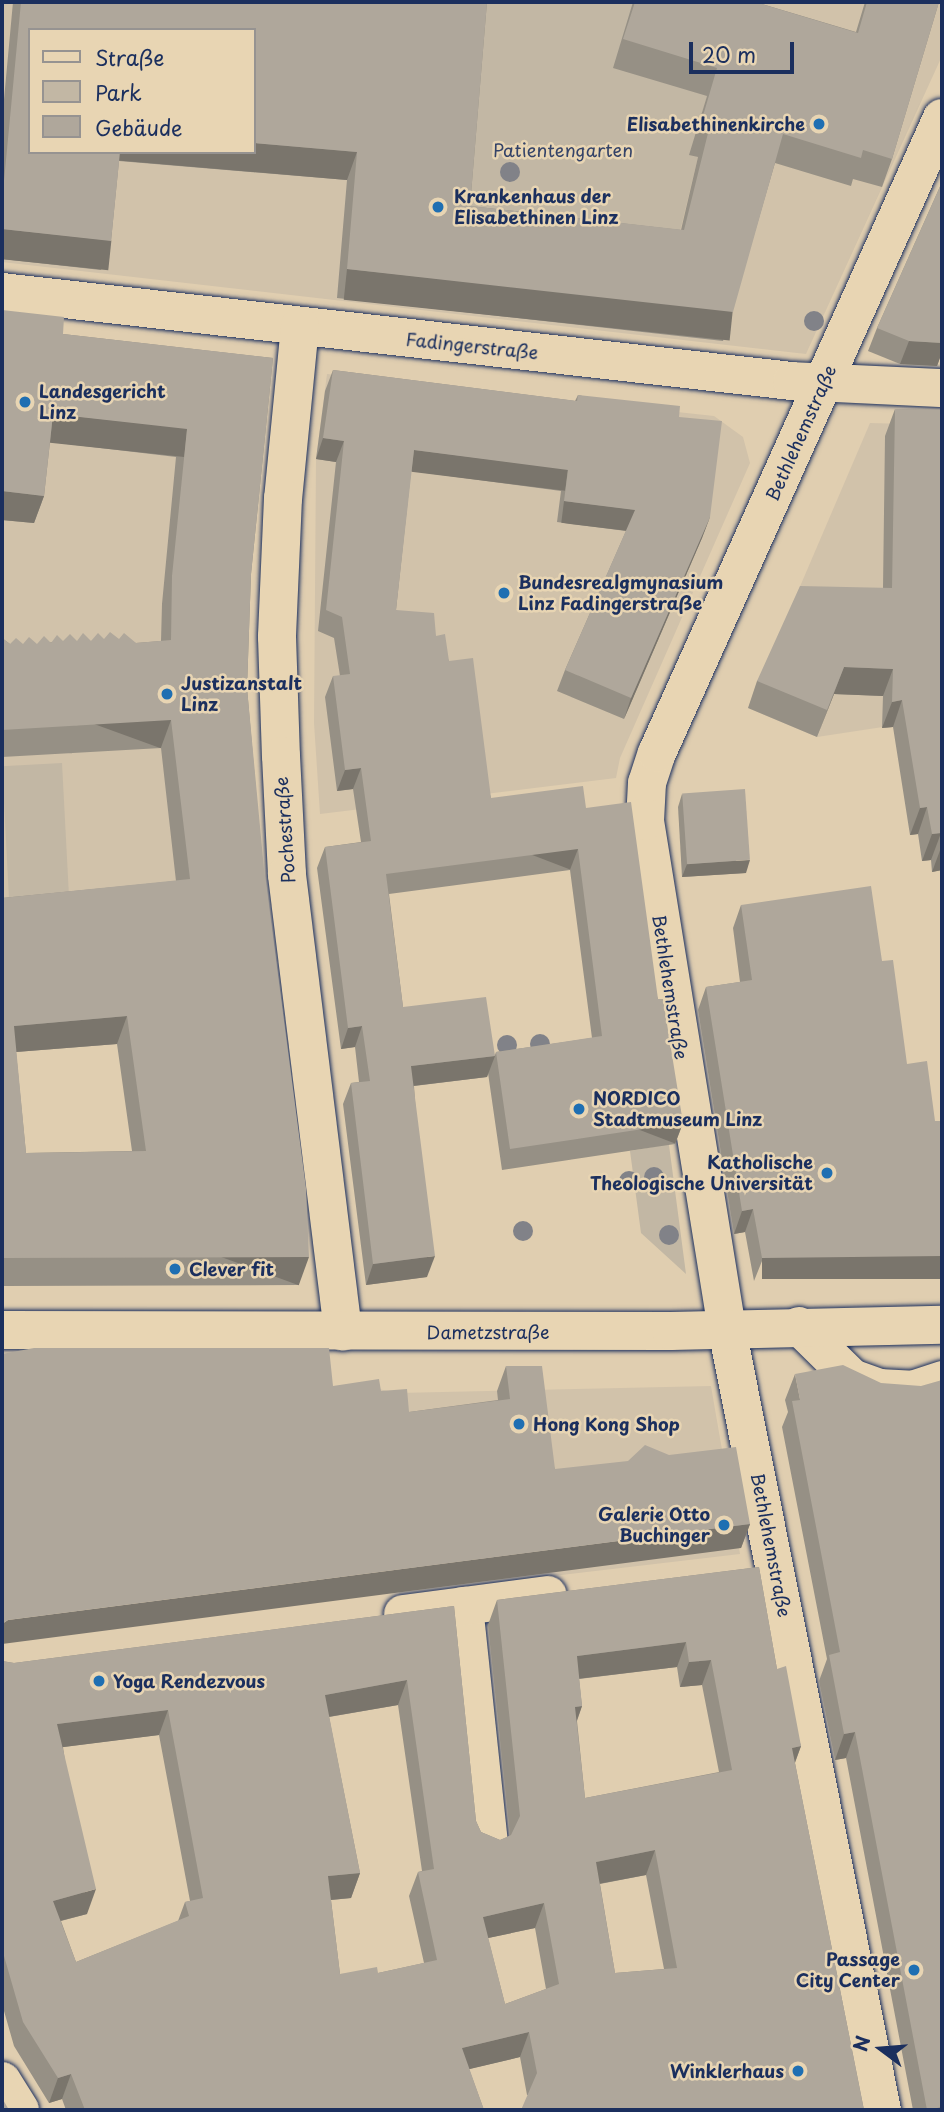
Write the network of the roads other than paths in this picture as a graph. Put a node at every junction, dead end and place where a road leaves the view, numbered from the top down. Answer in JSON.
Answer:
{"nodes":[{"id":1,"x":942,"y":118,"type":"edge"},
{"id":2,"x":2,"y":292,"type":"edge"},
{"id":3,"x":300,"y":326,"type":"junction"},
{"id":4,"x":822,"y":384,"type":"junction"},
{"id":5,"x":942,"y":388,"type":"edge"},
{"id":6,"x":942,"y":1325,"type":"edge"},
{"id":7,"x":799,"y":1326,"type":"junction"},
{"id":8,"x":727,"y":1329,"type":"junction"},
{"id":9,"x":343,"y":1332,"type":"junction"},
{"id":10,"x":12,"y":1335,"type":"edge"},
{"id":11,"x":942,"y":1380,"type":"edge"},
{"id":12,"x":582,"y":1591,"type":"edge"},
{"id":13,"x":464,"y":1606,"type":"junction"},
{"id":14,"x":369,"y":1618,"type":"edge"},
{"id":15,"x":489,"y":1843,"type":"edge"},
{"id":16,"x":2,"y":2081,"type":"edge"},
{"id":17,"x":20,"y":2110,"type":"edge"},
{"id":18,"x":882,"y":2110,"type":"edge"}],
"edges":[{"from":1,"to":4,"type":"street","name":"Bethlehemstraße"},
{"from":2,"to":3,"type":"street","name":"Fadingerstraße"},
{"from":3,"to":4,"type":"street","name":"Fadingerstraße"},
{"from":3,"to":9,"type":"street","name":"Pochestraße"},
{"from":4,"to":5,"type":"street","name":"Fadingerstraße"},
{"from":4,"to":8,"type":"street","name":"Bethlehemstraße"},
{"from":6,"to":7,"type":"street","name":"Dametzstraße"},
{"from":7,"to":8,"type":"street","name":"Dametzstraße"},
{"from":7,"to":11,"type":"street"},
{"from":8,"to":9,"type":"street","name":"Dametzstraße"},
{"from":8,"to":18,"type":"street","name":"Bethlehemstraße"},
{"from":9,"to":10,"type":"street","name":"Dametzstraße"},
{"from":12,"to":13,"type":"street"},
{"from":13,"to":14,"type":"street"},
{"from":13,"to":15,"type":"street"},
{"from":16,"to":17,"type":"street"}]}
